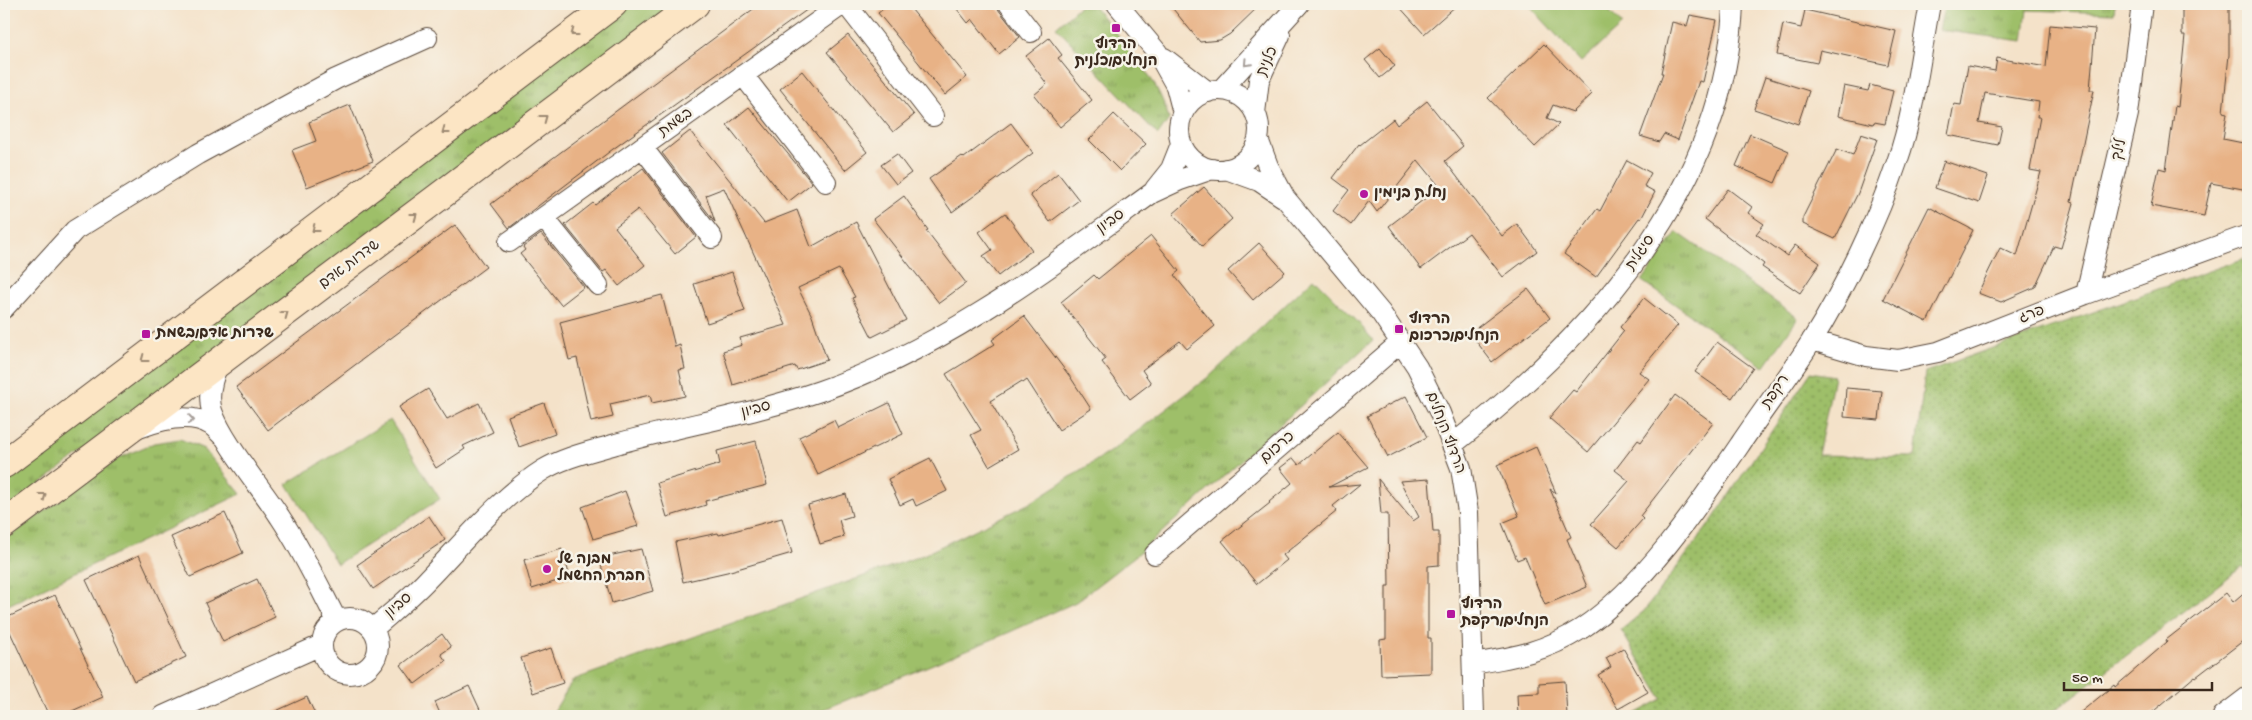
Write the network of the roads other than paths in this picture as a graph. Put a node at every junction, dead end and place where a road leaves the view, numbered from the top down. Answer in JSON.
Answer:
{"nodes":[{"id":1,"x":613,"y":4,"type":"edge"},
{"id":2,"x":695,"y":4,"type":"edge"},
{"id":3,"x":844,"y":4,"type":"edge"},
{"id":4,"x":1009,"y":4,"type":"edge"},
{"id":5,"x":1117,"y":4,"type":"edge"},
{"id":6,"x":1733,"y":4,"type":"edge"},
{"id":7,"x":1930,"y":4,"type":"edge"},
{"id":8,"x":2142,"y":4,"type":"edge"},
{"id":9,"x":1295,"y":9,"type":"edge"},
{"id":10,"x":1031,"y":32,"type":"dead end"},
{"id":11,"x":427,"y":38,"type":"dead end"},
{"id":12,"x":1157,"y":52,"type":"junction"},
{"id":13,"x":743,"y":76,"type":"junction"},
{"id":14,"x":1214,"y":91,"type":"junction"},
{"id":15,"x":1183,"y":113,"type":"junction"},
{"id":16,"x":1255,"y":113,"type":"junction"},
{"id":17,"x":933,"y":116,"type":"dead end"},
{"id":18,"x":1258,"y":139,"type":"junction"},
{"id":19,"x":1182,"y":144,"type":"junction"},
{"id":20,"x":642,"y":147,"type":"junction"},
{"id":21,"x":1219,"y":169,"type":"junction"},
{"id":22,"x":826,"y":182,"type":"dead end"},
{"id":23,"x":1152,"y":193,"type":"junction"},
{"id":24,"x":1285,"y":198,"type":"junction"},
{"id":25,"x":544,"y":218,"type":"junction"},
{"id":26,"x":2248,"y":235,"type":"edge"},
{"id":27,"x":712,"y":238,"type":"dead end"},
{"id":28,"x":509,"y":242,"type":"dead end"},
{"id":29,"x":598,"y":285,"type":"dead end"},
{"id":30,"x":2086,"y":294,"type":"junction"},
{"id":31,"x":4,"y":308,"type":"edge"},
{"id":32,"x":1812,"y":340,"type":"junction"},
{"id":33,"x":1401,"y":342,"type":"junction"},
{"id":34,"x":220,"y":363,"type":"junction"},
{"id":35,"x":128,"y":433,"type":"junction"},
{"id":36,"x":228,"y":441,"type":"junction"},
{"id":37,"x":1452,"y":445,"type":"junction"},
{"id":38,"x":4,"y":464,"type":"edge"},
{"id":39,"x":4,"y":524,"type":"edge"},
{"id":40,"x":1154,"y":554,"type":"dead end"},
{"id":41,"x":337,"y":621,"type":"junction"},
{"id":42,"x":372,"y":629,"type":"junction"},
{"id":43,"x":321,"y":645,"type":"junction"},
{"id":44,"x":1473,"y":664,"type":"junction"},
{"id":45,"x":2248,"y":696,"type":"edge"},
{"id":46,"x":163,"y":716,"type":"edge"},
{"id":47,"x":1474,"y":716,"type":"edge"},
{"id":48,"x":2223,"y":716,"type":"edge"}],
"edges":[{"from":1,"to":38,"type":"street","one_way":true},
{"from":34,"to":2,"type":"street","name":"שדרות אדם","one_way":true},
{"from":3,"to":13,"type":"street","name":"בשמת"},
{"from":3,"to":17,"type":"street"},
{"from":4,"to":10,"type":"street"},
{"from":5,"to":12,"type":"street"},
{"from":6,"to":37,"type":"street","name":"סיגלית"},
{"from":7,"to":32,"type":"street","name":"רקפת"},
{"from":8,"to":30,"type":"street","name":"לילך"},
{"from":9,"to":14,"type":"street","name":"כלנית","one_way":true},
{"from":9,"to":16,"type":"street","name":"כלנית"},
{"from":11,"to":31,"type":"street"},
{"from":12,"to":14,"type":"street"},
{"from":12,"to":15,"type":"street"},
{"from":13,"to":20,"type":"street","name":"בשמת"},
{"from":13,"to":22,"type":"street"},
{"from":14,"to":15,"type":"street"},
{"from":14,"to":16,"type":"street"},
{"from":15,"to":19,"type":"street"},
{"from":16,"to":18,"type":"street"},
{"from":18,"to":21,"type":"street"},
{"from":18,"to":24,"type":"street","name":"הרדוף הנחלים"},
{"from":19,"to":21,"type":"street"},
{"from":19,"to":23,"type":"street","name":"סביון"},
{"from":20,"to":25,"type":"street","name":"בשמת"},
{"from":20,"to":27,"type":"street"},
{"from":21,"to":23,"type":"street","name":"סביון"},
{"from":21,"to":24,"type":"street","name":"הרדוף הנחלים"},
{"from":23,"to":42,"type":"street","name":"סביון"},
{"from":24,"to":33,"type":"street","name":"הרדוף הנחלים"},
{"from":25,"to":28,"type":"street","name":"בשמת"},
{"from":25,"to":29,"type":"street"},
{"from":26,"to":30,"type":"street","name":"פרג"},
{"from":30,"to":32,"type":"street","name":"פרג"},
{"from":32,"to":44,"type":"street","name":"רקפת"},
{"from":33,"to":37,"type":"street","name":"הרדוף הנחלים"},
{"from":33,"to":40,"type":"street","name":"כרכום"},
{"from":34,"to":35,"type":"street","name":"שדרות אדם"},
{"from":34,"to":36,"type":"street"},
{"from":35,"to":36,"type":"street","one_way":true},
{"from":39,"to":35,"type":"street","name":"שדרות אדם","one_way":true},
{"from":36,"to":41,"type":"street"},
{"from":37,"to":44,"type":"street","name":"הרדוף הנחלים"},
{"from":41,"to":42,"type":"street"},
{"from":41,"to":43,"type":"street"},
{"from":42,"to":43,"type":"street"},
{"from":43,"to":46,"type":"street"},
{"from":44,"to":47,"type":"street","name":"הרדוף הנחלים"},
{"from":45,"to":48,"type":"street"}]}
